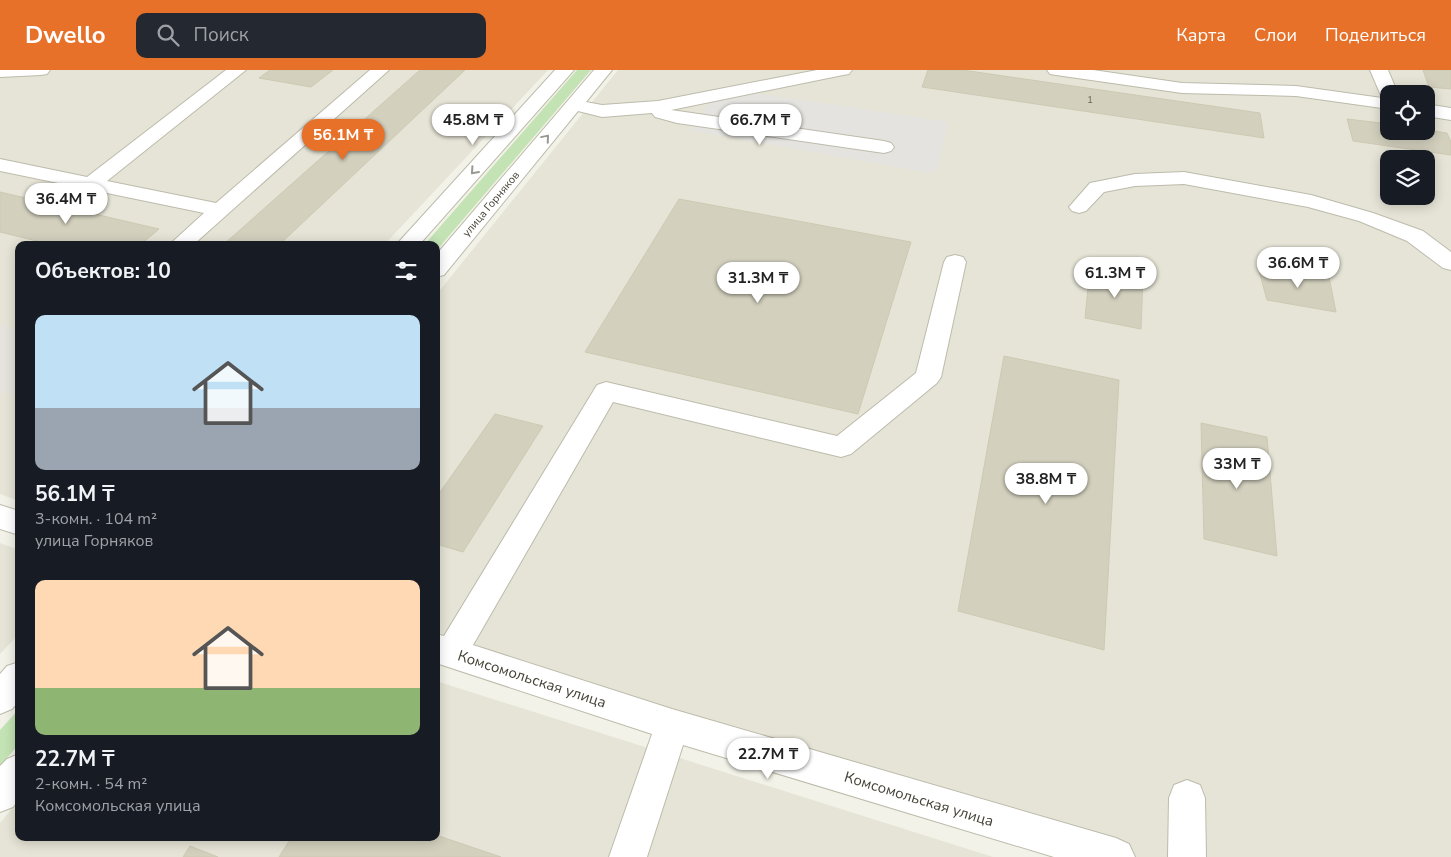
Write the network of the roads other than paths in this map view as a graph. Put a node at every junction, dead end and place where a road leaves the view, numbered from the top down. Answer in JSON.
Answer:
{"nodes":[{"id":1,"x":41,"y":70,"type":"edge"},
{"id":2,"x":237,"y":70,"type":"edge"},
{"id":3,"x":380,"y":70,"type":"edge"},
{"id":4,"x":565,"y":70,"type":"edge"},
{"id":5,"x":603,"y":70,"type":"edge"},
{"id":6,"x":843,"y":70,"type":"edge"},
{"id":7,"x":1056,"y":70,"type":"edge"},
{"id":8,"x":1379,"y":70,"type":"edge"},
{"id":9,"x":0,"y":72,"type":"edge"},
{"id":10,"x":1385,"y":85,"type":"edge"},
{"id":11,"x":1380,"y":103,"type":"edge"},
{"id":12,"x":574,"y":105,"type":"junction"},
{"id":13,"x":658,"y":107,"type":"junction"},
{"id":14,"x":1435,"y":111,"type":"edge"},
{"id":15,"x":1451,"y":114,"type":"edge"},
{"id":16,"x":884,"y":147,"type":"dead end"},
{"id":17,"x":0,"y":165,"type":"edge"},
{"id":18,"x":91,"y":183,"type":"junction"},
{"id":19,"x":1079,"y":207,"type":"dead end"},
{"id":20,"x":221,"y":210,"type":"junction"},
{"id":21,"x":185,"y":241,"type":"edge"},
{"id":22,"x":411,"y":241,"type":"edge"},
{"id":23,"x":955,"y":262,"type":"dead end"},
{"id":24,"x":1451,"y":263,"type":"edge"},
{"id":25,"x":440,"y":265,"type":"edge"},
{"id":26,"x":0,"y":517,"type":"edge"},
{"id":27,"x":15,"y":522,"type":"edge"},
{"id":28,"x":444,"y":650,"type":"edge"},
{"id":29,"x":15,"y":681,"type":"edge"},
{"id":30,"x":0,"y":698,"type":"edge"},
{"id":31,"x":672,"y":725,"type":"junction"},
{"id":32,"x":15,"y":776,"type":"edge"},
{"id":33,"x":0,"y":794,"type":"edge"},
{"id":34,"x":1187,"y":798,"type":"dead end"},
{"id":35,"x":1095,"y":854,"type":"edge"},
{"id":36,"x":628,"y":857,"type":"edge"},
{"id":37,"x":1187,"y":857,"type":"edge"}],
"edges":[{"from":1,"to":9,"type":"street"},
{"from":2,"to":18,"type":"street"},
{"from":3,"to":20,"type":"street"},
{"from":4,"to":22,"type":"street","one_way":true},
{"from":5,"to":12,"type":"street","name":"улица Горняков"},
{"from":6,"to":13,"type":"street"},
{"from":7,"to":11,"type":"street"},
{"from":8,"to":10,"type":"street"},
{"from":12,"to":13,"type":"street"},
{"from":25,"to":12,"type":"street","name":"улица Горняков","one_way":true},
{"from":13,"to":16,"type":"street"},
{"from":14,"to":15,"type":"street"},
{"from":17,"to":18,"type":"street"},
{"from":18,"to":20,"type":"street"},
{"from":19,"to":24,"type":"street"},
{"from":20,"to":21,"type":"street"},
{"from":23,"to":28,"type":"street"},
{"from":26,"to":27,"type":"street"},
{"from":28,"to":31,"type":"street","name":"Комсомольская улица"},
{"from":29,"to":30,"type":"street"},
{"from":31,"to":35,"type":"street","name":"Комсомольская улица"},
{"from":31,"to":36,"type":"street"},
{"from":32,"to":33,"type":"street"},
{"from":34,"to":37,"type":"street"}]}
